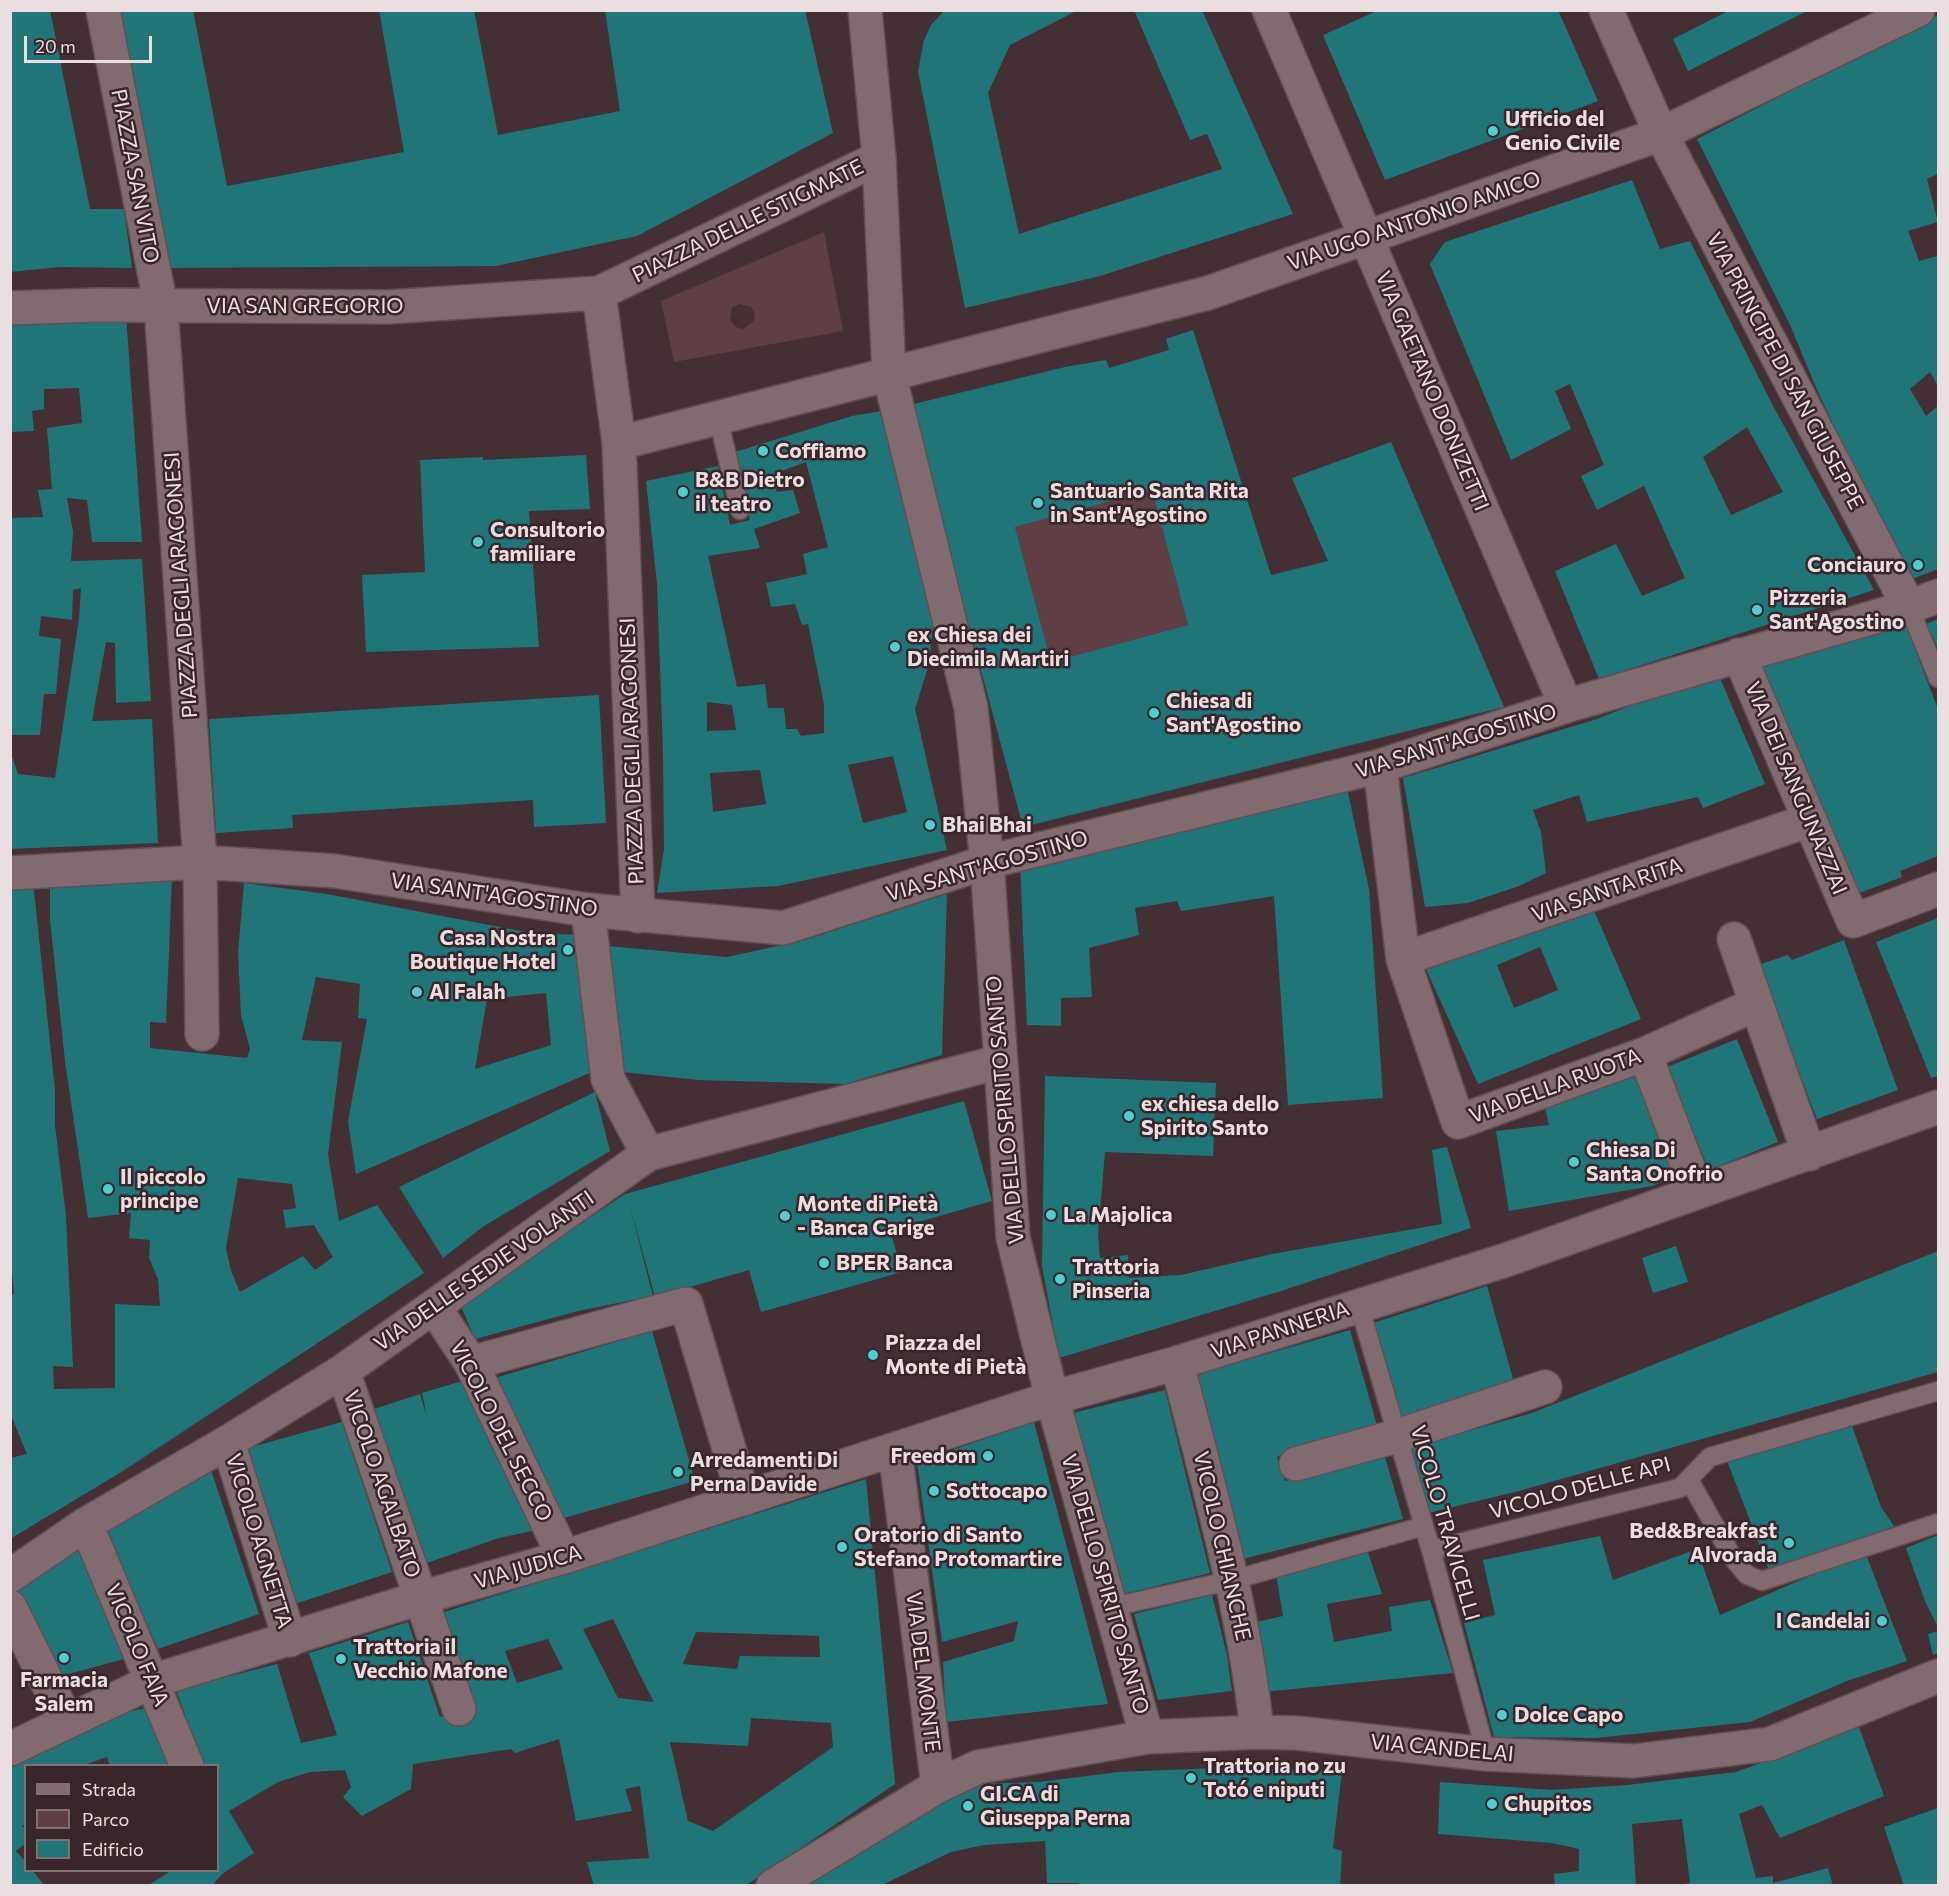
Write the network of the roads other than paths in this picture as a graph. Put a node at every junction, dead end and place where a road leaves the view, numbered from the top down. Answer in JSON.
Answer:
{"nodes":[{"id":1,"x":103,"y":10,"type":"edge"},
{"id":2,"x":865,"y":10,"type":"edge"},
{"id":3,"x":1269,"y":10,"type":"edge"},
{"id":4,"x":1606,"y":10,"type":"edge"},
{"id":5,"x":1918,"y":10,"type":"edge"},
{"id":6,"x":1661,"y":134,"type":"junction"},
{"id":7,"x":879,"y":158,"type":"junction"},
{"id":8,"x":1368,"y":239,"type":"junction"},
{"id":9,"x":598,"y":293,"type":"junction"},
{"id":10,"x":161,"y":307,"type":"junction"},
{"id":11,"x":10,"y":308,"type":"edge"},
{"id":12,"x":889,"y":374,"type":"junction"},
{"id":13,"x":718,"y":418,"type":"junction"},
{"id":14,"x":619,"y":443,"type":"junction"},
{"id":15,"x":740,"y":510,"type":"dead end"},
{"id":16,"x":1924,"y":601,"type":"edge"},
{"id":17,"x":1739,"y":655,"type":"junction"},
{"id":18,"x":1938,"y":678,"type":"edge"},
{"id":19,"x":1566,"y":706,"type":"junction"},
{"id":20,"x":1380,"y":766,"type":"junction"},
{"id":21,"x":1810,"y":820,"type":"junction"},
{"id":22,"x":200,"y":862,"type":"junction"},
{"id":23,"x":987,"y":862,"type":"junction"},
{"id":24,"x":10,"y":873,"type":"edge"},
{"id":25,"x":1938,"y":889,"type":"edge"},
{"id":26,"x":588,"y":910,"type":"junction"},
{"id":27,"x":638,"y":915,"type":"junction"},
{"id":28,"x":1734,"y":939,"type":"dead end"},
{"id":29,"x":1403,"y":959,"type":"junction"},
{"id":30,"x":1756,"y":1004,"type":"junction"},
{"id":31,"x":202,"y":1034,"type":"dead end"},
{"id":32,"x":1645,"y":1054,"type":"junction"},
{"id":33,"x":999,"y":1062,"type":"junction"},
{"id":34,"x":1938,"y":1107,"type":"edge"},
{"id":35,"x":648,"y":1154,"type":"junction"},
{"id":36,"x":1809,"y":1154,"type":"junction"},
{"id":37,"x":1697,"y":1191,"type":"junction"},
{"id":38,"x":1359,"y":1305,"type":"junction"},
{"id":39,"x":434,"y":1307,"type":"junction"},
{"id":40,"x":471,"y":1363,"type":"junction"},
{"id":41,"x":1177,"y":1363,"type":"junction"},
{"id":42,"x":344,"y":1371,"type":"junction"},
{"id":43,"x":1545,"y":1387,"type":"dead end"},
{"id":44,"x":1938,"y":1391,"type":"edge"},
{"id":45,"x":1052,"y":1398,"type":"junction"},
{"id":46,"x":1397,"y":1436,"type":"junction"},
{"id":47,"x":228,"y":1442,"type":"junction"},
{"id":48,"x":895,"y":1450,"type":"junction"},
{"id":49,"x":1296,"y":1464,"type":"dead end"},
{"id":50,"x":1689,"y":1480,"type":"junction"},
{"id":51,"x":744,"y":1498,"type":"junction"},
{"id":52,"x":1938,"y":1523,"type":"edge"},
{"id":53,"x":86,"y":1524,"type":"junction"},
{"id":54,"x":1424,"y":1526,"type":"junction"},
{"id":55,"x":1431,"y":1550,"type":"junction"},
{"id":56,"x":564,"y":1557,"type":"junction"},
{"id":57,"x":10,"y":1576,"type":"edge"},
{"id":58,"x":1233,"y":1580,"type":"junction"},
{"id":59,"x":420,"y":1598,"type":"junction"},
{"id":60,"x":10,"y":1607,"type":"edge"},
{"id":61,"x":1113,"y":1607,"type":"junction"},
{"id":62,"x":290,"y":1640,"type":"junction"},
{"id":63,"x":1938,"y":1676,"type":"edge"},
{"id":64,"x":153,"y":1681,"type":"junction"},
{"id":65,"x":459,"y":1709,"type":"dead end"},
{"id":66,"x":67,"y":1722,"type":"junction"},
{"id":67,"x":1257,"y":1732,"type":"junction"},
{"id":68,"x":1147,"y":1737,"type":"junction"},
{"id":69,"x":10,"y":1749,"type":"edge"},
{"id":70,"x":1486,"y":1754,"type":"junction"},
{"id":71,"x":186,"y":1764,"type":"edge"},
{"id":72,"x":938,"y":1786,"type":"junction"},
{"id":73,"x":773,"y":1886,"type":"edge"}],
"edges":[{"from":1,"to":10,"type":"street","name":"PIAZZA SAN VITO"},
{"from":2,"to":7,"type":"street"},
{"from":3,"to":8,"type":"street","name":"VIA GAETANO DONIZETTI"},
{"from":4,"to":6,"type":"street","name":"VIA PRINCIPE DI SAN GIUSEPPE"},
{"from":5,"to":6,"type":"street","name":"VIA UGO ANTONIO AMICO"},
{"from":6,"to":8,"type":"street","name":"VIA UGO ANTONIO AMICO"},
{"from":6,"to":16,"type":"street","name":"VIA PRINCIPE DI SAN GIUSEPPE"},
{"from":7,"to":9,"type":"street","name":"PIAZZA DELLE STIGMATE"},
{"from":7,"to":12,"type":"street","name":"PIAZZA DELLE STIGMATE"},
{"from":8,"to":12,"type":"street","name":"VIA UGO ANTONIO AMICO"},
{"from":8,"to":19,"type":"street","name":"VIA GAETANO DONIZETTI"},
{"from":9,"to":10,"type":"street","name":"VIA SAN GREGORIO"},
{"from":9,"to":14,"type":"street"},
{"from":10,"to":11,"type":"street","name":"VIA SAN GREGORIO"},
{"from":10,"to":22,"type":"street","name":"PIAZZA DEGLI ARAGONESI"},
{"from":12,"to":13,"type":"street"},
{"from":12,"to":23,"type":"street","name":"PIAZZA DELLE STIGMATE"},
{"from":13,"to":14,"type":"street"},
{"from":13,"to":15,"type":"lane"},
{"from":14,"to":27,"type":"street","name":"PIAZZA DEGLI ARAGONESI"},
{"from":16,"to":17,"type":"street","name":"VIA SANT'AGOSTINO"},
{"from":16,"to":18,"type":"lane"},
{"from":17,"to":19,"type":"street","name":"VIA SANT'AGOSTINO"},
{"from":17,"to":21,"type":"street","name":"VIA DEI SANGUNAZZAI"},
{"from":19,"to":20,"type":"street","name":"VIA SANT'AGOSTINO"},
{"from":20,"to":23,"type":"street","name":"VIA SANT'AGOSTINO"},
{"from":20,"to":29,"type":"street","name":"VIA DELLA RUOTA"},
{"from":21,"to":25,"type":"street","name":"VIA DEI SANGUNAZZAI"},
{"from":21,"to":29,"type":"street","name":"VIA SANTA RITA"},
{"from":22,"to":24,"type":"street","name":"VIA SANT'AGOSTINO"},
{"from":22,"to":26,"type":"street","name":"VIA SANT'AGOSTINO"},
{"from":22,"to":31,"type":"street","name":"PIAZZA DEGLI ARAGONESI"},
{"from":23,"to":27,"type":"street","name":"VIA SANT'AGOSTINO"},
{"from":23,"to":33,"type":"street","name":"VIA DELLO SPIRITO SANTO"},
{"from":26,"to":27,"type":"street","name":"VIA SANT'AGOSTINO"},
{"from":26,"to":35,"type":"street"},
{"from":28,"to":30,"type":"street"},
{"from":29,"to":32,"type":"street","name":"VIA DELLA RUOTA"},
{"from":30,"to":32,"type":"street","name":"VIA DELLA RUOTA"},
{"from":30,"to":36,"type":"street"},
{"from":32,"to":37,"type":"street"},
{"from":33,"to":35,"type":"street","name":"VIA DELLE SEDIE VOLANTI"},
{"from":33,"to":45,"type":"street","name":"VIA DELLO SPIRITO SANTO"},
{"from":34,"to":36,"type":"street","name":"VIA PANNERIA"},
{"from":35,"to":39,"type":"street","name":"VIA DELLE SEDIE VOLANTI"},
{"from":36,"to":37,"type":"street","name":"VIA PANNERIA"},
{"from":37,"to":38,"type":"street","name":"VIA PANNERIA"},
{"from":38,"to":41,"type":"street","name":"VIA PANNERIA"},
{"from":38,"to":46,"type":"lane","name":"VICOLO TRAVICELLI"},
{"from":39,"to":40,"type":"street","name":"VICOLO DEL SECCO"},
{"from":39,"to":42,"type":"street","name":"VIA DELLE SEDIE VOLANTI"},
{"from":40,"to":51,"type":"street"},
{"from":40,"to":56,"type":"street","name":"VICOLO DEL SECCO"},
{"from":41,"to":45,"type":"street","name":"VIA PANNERIA"},
{"from":41,"to":58,"type":"street","name":"VICOLO CHIANCHE"},
{"from":42,"to":47,"type":"street","name":"VIA DELLE SEDIE VOLANTI"},
{"from":42,"to":59,"type":"street","name":"VICOLO AGALBATO"},
{"from":43,"to":46,"type":"street"},
{"from":44,"to":50,"type":"lane","name":"VICOLO DELLE API"},
{"from":45,"to":48,"type":"street","name":"VIA JUDICA"},
{"from":45,"to":61,"type":"street","name":"VIA DELLO SPIRITO SANTO"},
{"from":46,"to":49,"type":"street"},
{"from":46,"to":54,"type":"lane","name":"VICOLO TRAVICELLI"},
{"from":47,"to":53,"type":"street","name":"VIA DELLE SEDIE VOLANTI"},
{"from":47,"to":62,"type":"street","name":"VICOLO AGNETTA"},
{"from":48,"to":51,"type":"street","name":"VIA JUDICA"},
{"from":48,"to":72,"type":"street","name":"VIA DEL MONTE"},
{"from":50,"to":52,"type":"lane"},
{"from":50,"to":55,"type":"lane","name":"VICOLO DELLE API"},
{"from":51,"to":56,"type":"street","name":"VIA JUDICA"},
{"from":53,"to":57,"type":"street","name":"VIA DELLE SEDIE VOLANTI"},
{"from":53,"to":64,"type":"street","name":"VICOLO FAIA"},
{"from":54,"to":55,"type":"lane","name":"VICOLO TRAVICELLI"},
{"from":54,"to":58,"type":"lane"},
{"from":55,"to":70,"type":"lane","name":"VICOLO TRAVICELLI"},
{"from":56,"to":59,"type":"street","name":"VIA JUDICA"},
{"from":58,"to":61,"type":"lane"},
{"from":58,"to":67,"type":"street","name":"VICOLO CHIANCHE"},
{"from":59,"to":62,"type":"street","name":"VIA JUDICA"},
{"from":59,"to":65,"type":"street","name":"VICOLO AGALBATO"},
{"from":60,"to":66,"type":"street"},
{"from":61,"to":68,"type":"street","name":"VIA DELLO SPIRITO SANTO"},
{"from":62,"to":64,"type":"street","name":"VIA JUDICA"},
{"from":63,"to":70,"type":"street","name":"VIA CANDELAI"},
{"from":64,"to":66,"type":"street","name":"VIA JUDICA"},
{"from":64,"to":71,"type":"street","name":"VICOLO FAIA"},
{"from":66,"to":69,"type":"street","name":"VIA JUDICA"},
{"from":67,"to":68,"type":"street","name":"VIA CANDELAI"},
{"from":67,"to":70,"type":"street","name":"VIA CANDELAI"},
{"from":68,"to":72,"type":"street","name":"VIA CANDELAI"},
{"from":72,"to":73,"type":"street","name":"VIA CANDELAI"}]}
